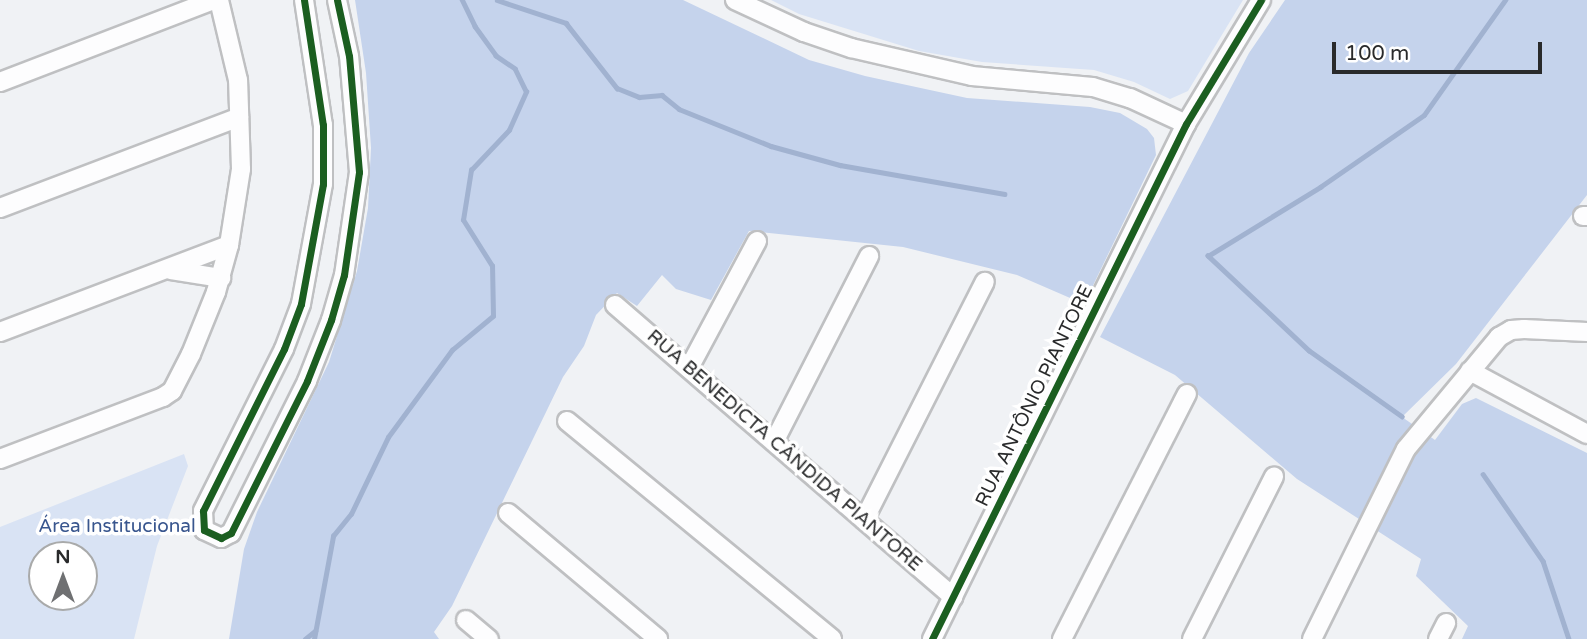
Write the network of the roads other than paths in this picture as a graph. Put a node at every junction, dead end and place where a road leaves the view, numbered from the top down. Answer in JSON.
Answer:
{"nodes":[{"id":1,"x":216,"y":0,"type":"edge"},
{"id":2,"x":304,"y":0,"type":"edge"},
{"id":3,"x":337,"y":0,"type":"edge"},
{"id":4,"x":735,"y":0,"type":"edge"},
{"id":5,"x":1261,"y":0,"type":"edge"},
{"id":6,"x":0,"y":82,"type":"edge"},
{"id":7,"x":239,"y":117,"type":"junction"},
{"id":8,"x":1186,"y":124,"type":"junction"},
{"id":9,"x":0,"y":208,"type":"edge"},
{"id":10,"x":757,"y":241,"type":"dead end"},
{"id":11,"x":229,"y":245,"type":"junction"},
{"id":12,"x":869,"y":256,"type":"dead end"},
{"id":13,"x":160,"y":270,"type":"junction"},
{"id":14,"x":220,"y":278,"type":"junction"},
{"id":15,"x":985,"y":282,"type":"dead end"},
{"id":16,"x":615,"y":305,"type":"dead end"},
{"id":17,"x":0,"y":332,"type":"edge"},
{"id":18,"x":1587,"y":332,"type":"edge"},
{"id":19,"x":689,"y":369,"type":"junction"},
{"id":20,"x":1470,"y":372,"type":"junction"},
{"id":21,"x":1187,"y":394,"type":"dead end"},
{"id":22,"x":567,"y":421,"type":"dead end"},
{"id":23,"x":1587,"y":434,"type":"edge"},
{"id":24,"x":774,"y":442,"type":"junction"},
{"id":25,"x":0,"y":459,"type":"edge"},
{"id":26,"x":1274,"y":477,"type":"dead end"},
{"id":27,"x":508,"y":513,"type":"dead end"},
{"id":28,"x":864,"y":520,"type":"junction"},
{"id":29,"x":953,"y":597,"type":"junction"},
{"id":30,"x":466,"y":620,"type":"dead end"},
{"id":31,"x":489,"y":639,"type":"edge"},
{"id":32,"x":658,"y":639,"type":"edge"},
{"id":33,"x":832,"y":639,"type":"edge"},
{"id":34,"x":932,"y":639,"type":"edge"},
{"id":35,"x":1062,"y":639,"type":"edge"},
{"id":36,"x":1192,"y":639,"type":"edge"},
{"id":37,"x":1312,"y":639,"type":"edge"}],
"edges":[{"from":1,"to":6,"type":"street"},
{"from":1,"to":7,"type":"street"},
{"from":2,"to":3,"type":"street"},
{"from":4,"to":8,"type":"street"},
{"from":5,"to":8,"type":"street","name":"RUA ANTÔNIO PIANTORE"},
{"from":7,"to":9,"type":"street"},
{"from":7,"to":11,"type":"street"},
{"from":8,"to":29,"type":"street","name":"RUA ANTÔNIO PIANTORE"},
{"from":10,"to":19,"type":"street"},
{"from":11,"to":13,"type":"street"},
{"from":11,"to":14,"type":"street"},
{"from":12,"to":24,"type":"street"},
{"from":13,"to":14,"type":"street"},
{"from":13,"to":17,"type":"street"},
{"from":14,"to":25,"type":"street"},
{"from":15,"to":28,"type":"street"},
{"from":16,"to":19,"type":"street","name":"RUA BENEDICTA CÂNDIDA PIANTORE"},
{"from":18,"to":20,"type":"street"},
{"from":19,"to":24,"type":"street","name":"RUA BENEDICTA CÂNDIDA PIANTORE"},
{"from":20,"to":23,"type":"street"},
{"from":20,"to":37,"type":"street"},
{"from":21,"to":35,"type":"street"},
{"from":22,"to":33,"type":"street"},
{"from":24,"to":28,"type":"street","name":"RUA BENEDICTA CÂNDIDA PIANTORE"},
{"from":26,"to":36,"type":"street"},
{"from":27,"to":32,"type":"street"},
{"from":28,"to":29,"type":"street","name":"RUA BENEDICTA CÂNDIDA PIANTORE"},
{"from":29,"to":34,"type":"street","name":"RUA ANTÔNIO PIANTORE"},
{"from":30,"to":31,"type":"street"}]}
